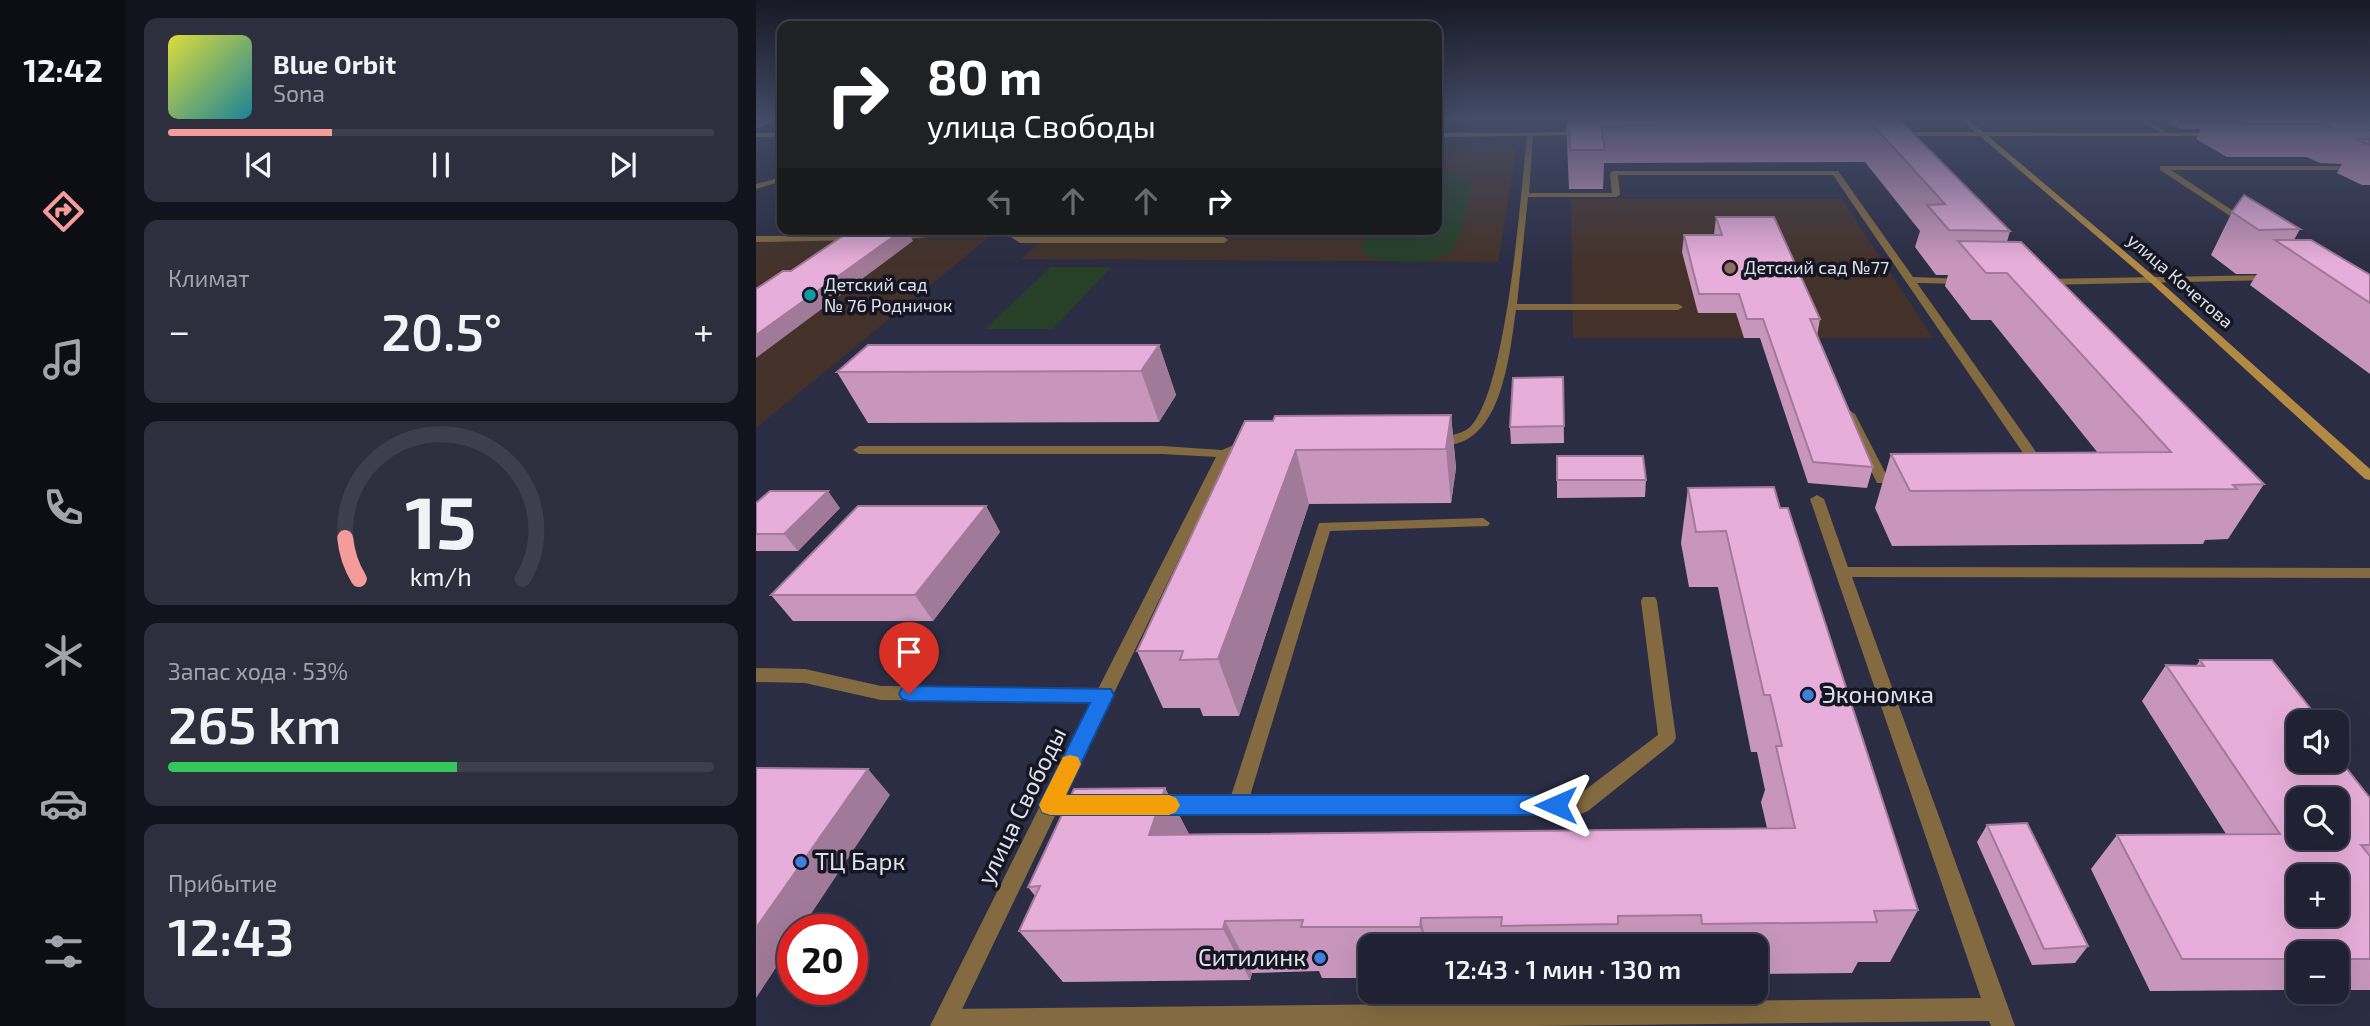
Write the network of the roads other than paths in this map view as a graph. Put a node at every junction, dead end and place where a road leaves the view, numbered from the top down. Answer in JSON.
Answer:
{"nodes":[{"id":1,"x":1527,"y":166,"type":"edge"},
{"id":2,"x":2018,"y":166,"type":"edge"},
{"id":3,"x":2370,"y":168,"type":"edge"},
{"id":4,"x":777,"y":181,"type":"edge"},
{"id":5,"x":756,"y":187,"type":"edge"},
{"id":6,"x":1524,"y":195,"type":"junction"},
{"id":7,"x":2245,"y":222,"type":"edge"},
{"id":8,"x":946,"y":235,"type":"edge"},
{"id":9,"x":1012,"y":235,"type":"edge"},
{"id":10,"x":756,"y":240,"type":"edge"},
{"id":11,"x":1224,"y":240,"type":"dead end"},
{"id":12,"x":2287,"y":278,"type":"dead end"},
{"id":13,"x":1910,"y":280,"type":"junction"},
{"id":14,"x":2153,"y":280,"type":"junction"},
{"id":15,"x":1975,"y":281,"type":"edge"},
{"id":16,"x":2028,"y":281,"type":"edge"},
{"id":17,"x":1513,"y":307,"type":"junction"},
{"id":18,"x":1678,"y":307,"type":"dead end"},
{"id":19,"x":1845,"y":406,"type":"edge"},
{"id":20,"x":1265,"y":442,"type":"edge"},
{"id":21,"x":1414,"y":442,"type":"edge"},
{"id":22,"x":859,"y":450,"type":"dead end"},
{"id":23,"x":1224,"y":454,"type":"junction"},
{"id":24,"x":2370,"y":476,"type":"edge"},
{"id":25,"x":2033,"y":478,"type":"edge"},
{"id":26,"x":1910,"y":480,"type":"edge"},
{"id":27,"x":1817,"y":499,"type":"dead end"},
{"id":28,"x":1483,"y":523,"type":"dead end"},
{"id":29,"x":1843,"y":572,"type":"junction"},
{"id":30,"x":2370,"y":573,"type":"edge"},
{"id":31,"x":1649,"y":601,"type":"dead end"},
{"id":32,"x":756,"y":675,"type":"edge"},
{"id":33,"x":1104,"y":695,"type":"junction"},
{"id":34,"x":1238,"y":804,"type":"junction"},
{"id":35,"x":1050,"y":805,"type":"junction"},
{"id":36,"x":1077,"y":805,"type":"edge"},
{"id":37,"x":1130,"y":805,"type":"edge"},
{"id":38,"x":2001,"y":1017,"type":"edge"},
{"id":39,"x":944,"y":1024,"type":"edge"}],
"edges":[{"from":1,"to":6,"type":"street"},
{"from":2,"to":14,"type":"main road","name":"улица Кочетова"},
{"from":3,"to":7,"type":"street"},
{"from":4,"to":5,"type":"street"},
{"from":6,"to":13,"type":"street"},
{"from":6,"to":17,"type":"street"},
{"from":8,"to":10,"type":"street"},
{"from":9,"to":11,"type":"street"},
{"from":12,"to":14,"type":"street"},
{"from":13,"to":15,"type":"street"},
{"from":13,"to":25,"type":"street"},
{"from":14,"to":16,"type":"street"},
{"from":14,"to":24,"type":"main road","name":"улица Кочетова"},
{"from":17,"to":18,"type":"street"},
{"from":17,"to":21,"type":"street"},
{"from":19,"to":26,"type":"street"},
{"from":20,"to":23,"type":"street"},
{"from":22,"to":23,"type":"street"},
{"from":23,"to":33,"type":"street"},
{"from":27,"to":29,"type":"street"},
{"from":28,"to":34,"type":"street"},
{"from":29,"to":30,"type":"street"},
{"from":29,"to":38,"type":"street"},
{"from":31,"to":34,"type":"street"},
{"from":32,"to":33,"type":"street","name":"улица Свободы"},
{"from":33,"to":35,"type":"street","name":"улица Свободы"},
{"from":34,"to":37,"type":"street"},
{"from":35,"to":36,"type":"street"},
{"from":35,"to":39,"type":"street","name":"улица Свободы"},
{"from":38,"to":39,"type":"street"}]}
